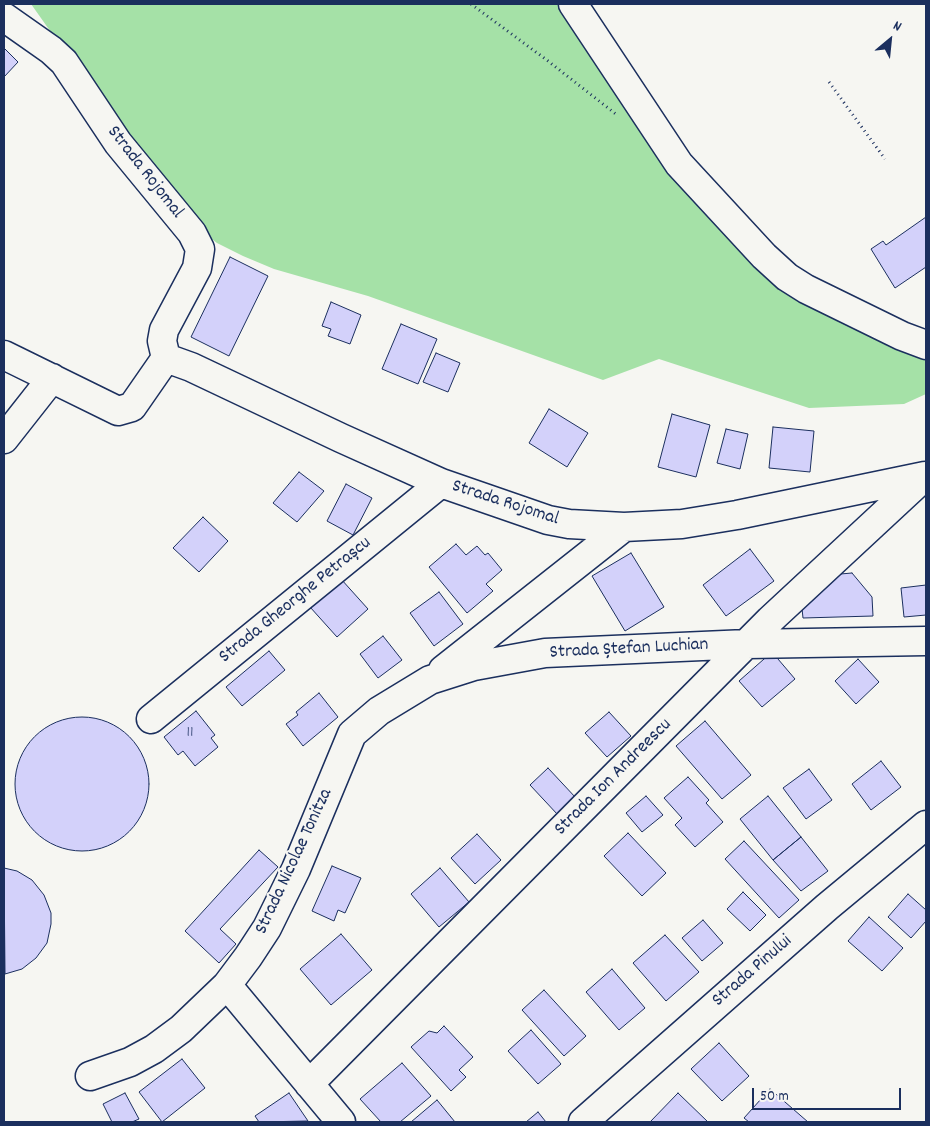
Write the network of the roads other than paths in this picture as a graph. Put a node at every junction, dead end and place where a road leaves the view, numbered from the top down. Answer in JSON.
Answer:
{"nodes":[{"id":1,"x":573,"y":4,"type":"edge"},
{"id":2,"x":4,"y":17,"type":"edge"},
{"id":3,"x":926,"y":345,"type":"edge"},
{"id":4,"x":4,"y":355,"type":"edge"},
{"id":5,"x":166,"y":358,"type":"junction"},
{"id":6,"x":52,"y":378,"type":"junction"},
{"id":7,"x":4,"y":438,"type":"edge"},
{"id":8,"x":925,"y":476,"type":"edge"},
{"id":9,"x":441,"y":483,"type":"junction"},
{"id":10,"x":624,"y":527,"type":"junction"},
{"id":11,"x":926,"y":641,"type":"edge"},
{"id":12,"x":748,"y":644,"type":"junction"},
{"id":13,"x":430,"y":680,"type":"junction"},
{"id":14,"x":151,"y":720,"type":"dead end"},
{"id":15,"x":352,"y":734,"type":"joint"},
{"id":16,"x":926,"y":826,"type":"edge"},
{"id":17,"x":227,"y":984,"type":"junction"},
{"id":18,"x":90,"y":1076,"type":"dead end"},
{"id":19,"x":309,"y":1084,"type":"junction"},
{"id":20,"x":341,"y":1122,"type":"edge"},
{"id":21,"x":583,"y":1122,"type":"edge"}],
"edges":[{"from":1,"to":3,"type":"street"},
{"from":2,"to":5,"type":"street","name":"Strada Rojomal"},
{"from":4,"to":6,"type":"street"},
{"from":5,"to":6,"type":"street"},
{"from":5,"to":9,"type":"street","name":"Strada Rojomal"},
{"from":6,"to":7,"type":"street"},
{"from":8,"to":10,"type":"street","name":"Strada Rojomal"},
{"from":8,"to":12,"type":"street","name":"Strada Ion Andreescu"},
{"from":9,"to":10,"type":"street","name":"Strada Rojomal"},
{"from":9,"to":14,"type":"street","name":"Strada Gheorghe Petrașcu"},
{"from":10,"to":13,"type":"street"},
{"from":11,"to":12,"type":"street","name":"Strada Ștefan Luchian"},
{"from":12,"to":13,"type":"street","name":"Strada Ștefan Luchian"},
{"from":12,"to":19,"type":"street","name":"Strada Ion Andreescu"},
{"from":13,"to":15,"type":"street","name":"Strada Ștefan Luchian"},
{"from":15,"to":17,"type":"street","name":"Strada Nicolae Tonitza"},
{"from":16,"to":21,"type":"street","name":"Strada Pinului"},
{"from":17,"to":18,"type":"street","name":"Strada Nicolae Tonitza"},
{"from":17,"to":19,"type":"street"},
{"from":19,"to":20,"type":"street"}]}
